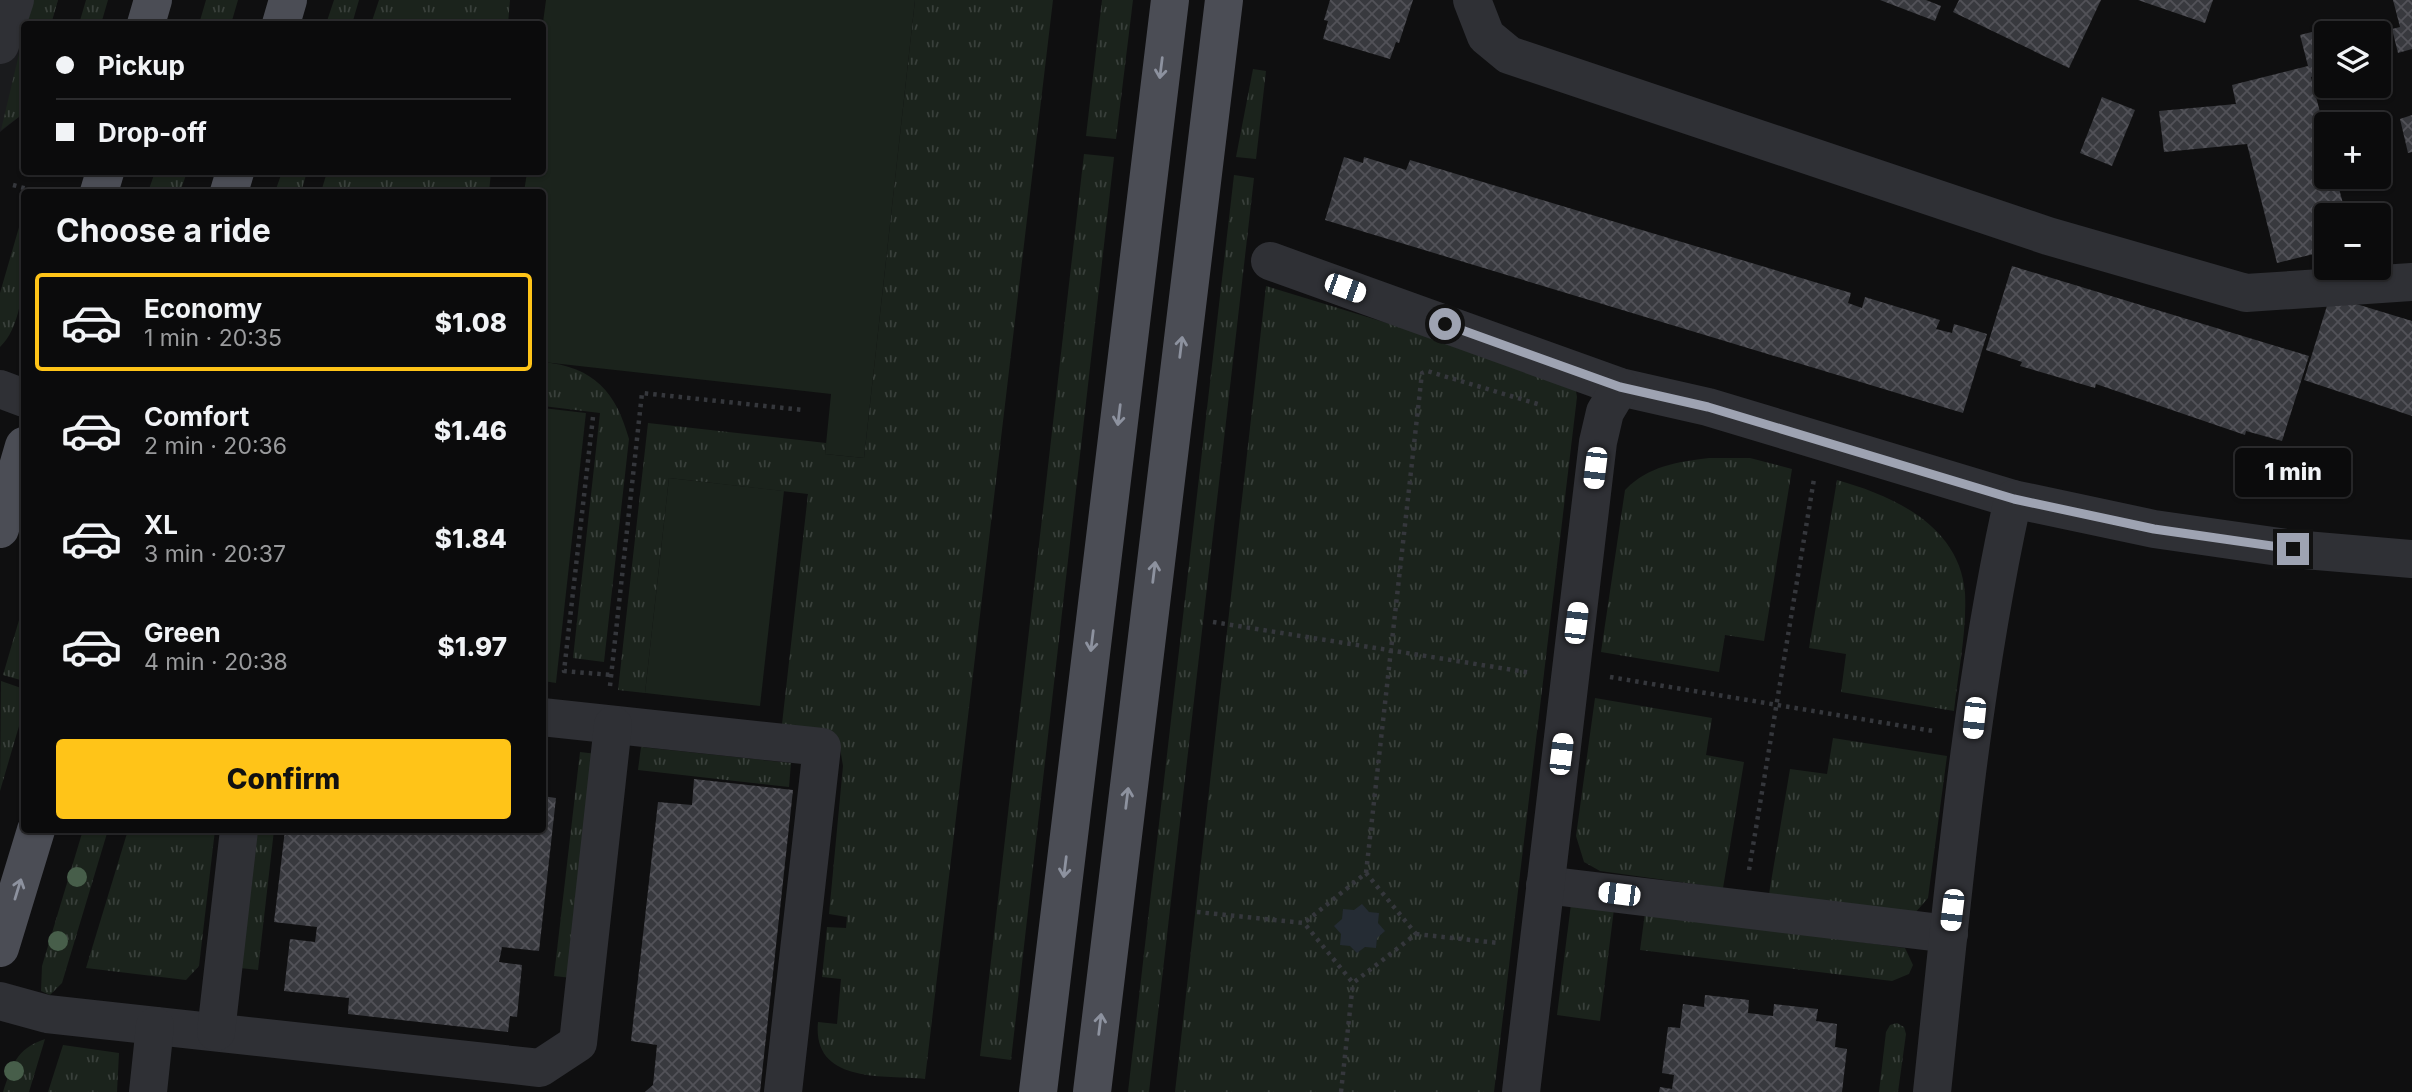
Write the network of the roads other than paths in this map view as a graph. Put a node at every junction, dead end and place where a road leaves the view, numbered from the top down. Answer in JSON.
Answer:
{"nodes":[{"id":1,"x":15,"y":0,"type":"edge"},
{"id":2,"x":153,"y":0,"type":"edge"},
{"id":3,"x":288,"y":0,"type":"edge"},
{"id":4,"x":1170,"y":0,"type":"edge"},
{"id":5,"x":1224,"y":0,"type":"edge"},
{"id":6,"x":1472,"y":0,"type":"edge"},
{"id":7,"x":147,"y":21,"type":"edge"},
{"id":8,"x":282,"y":21,"type":"edge"},
{"id":9,"x":0,"y":45,"type":"edge"},
{"id":10,"x":1270,"y":261,"type":"dead end"},
{"id":11,"x":2412,"y":282,"type":"edge"},
{"id":12,"x":1620,"y":387,"type":"junction"},
{"id":13,"x":0,"y":389,"type":"edge"},
{"id":14,"x":21,"y":397,"type":"edge"},
{"id":15,"x":21,"y":456,"type":"edge"},
{"id":16,"x":2014,"y":499,"type":"junction"},
{"id":17,"x":0,"y":528,"type":"edge"},
{"id":18,"x":2412,"y":559,"type":"edge"},
{"id":19,"x":546,"y":717,"type":"edge"},
{"id":20,"x":613,"y":725,"type":"junction"},
{"id":21,"x":35,"y":833,"type":"edge"},
{"id":22,"x":239,"y":833,"type":"edge"},
{"id":23,"x":1545,"y":886,"type":"junction"},
{"id":24,"x":1949,"y":934,"type":"junction"},
{"id":25,"x":0,"y":948,"type":"edge"},
{"id":26,"x":0,"y":1001,"type":"edge"},
{"id":27,"x":155,"y":1026,"type":"junction"},
{"id":28,"x":216,"y":1032,"type":"junction"},
{"id":29,"x":540,"y":1068,"type":"junction"},
{"id":30,"x":148,"y":1092,"type":"edge"},
{"id":31,"x":498,"y":1092,"type":"edge"},
{"id":32,"x":783,"y":1092,"type":"edge"},
{"id":33,"x":1038,"y":1092,"type":"edge"},
{"id":34,"x":1092,"y":1092,"type":"edge"},
{"id":35,"x":1521,"y":1092,"type":"edge"},
{"id":36,"x":1932,"y":1092,"type":"edge"}],
"edges":[{"from":1,"to":9,"type":"street"},
{"from":2,"to":7,"type":"main road"},
{"from":3,"to":8,"type":"main road"},
{"from":4,"to":33,"type":"main road","one_way":true},
{"from":34,"to":5,"type":"main road","one_way":true},
{"from":6,"to":11,"type":"street"},
{"from":10,"to":12,"type":"street"},
{"from":12,"to":16,"type":"street"},
{"from":12,"to":23,"type":"street"},
{"from":13,"to":14,"type":"street"},
{"from":15,"to":17,"type":"main road"},
{"from":16,"to":18,"type":"street"},
{"from":16,"to":24,"type":"street"},
{"from":19,"to":20,"type":"street"},
{"from":20,"to":29,"type":"street"},
{"from":20,"to":32,"type":"street"},
{"from":25,"to":21,"type":"main road","one_way":true},
{"from":22,"to":28,"type":"street"},
{"from":23,"to":24,"type":"street"},
{"from":23,"to":35,"type":"street"},
{"from":24,"to":36,"type":"street"},
{"from":26,"to":27,"type":"street"},
{"from":27,"to":28,"type":"street"},
{"from":27,"to":30,"type":"street"},
{"from":28,"to":29,"type":"street"},
{"from":29,"to":31,"type":"street"}]}
